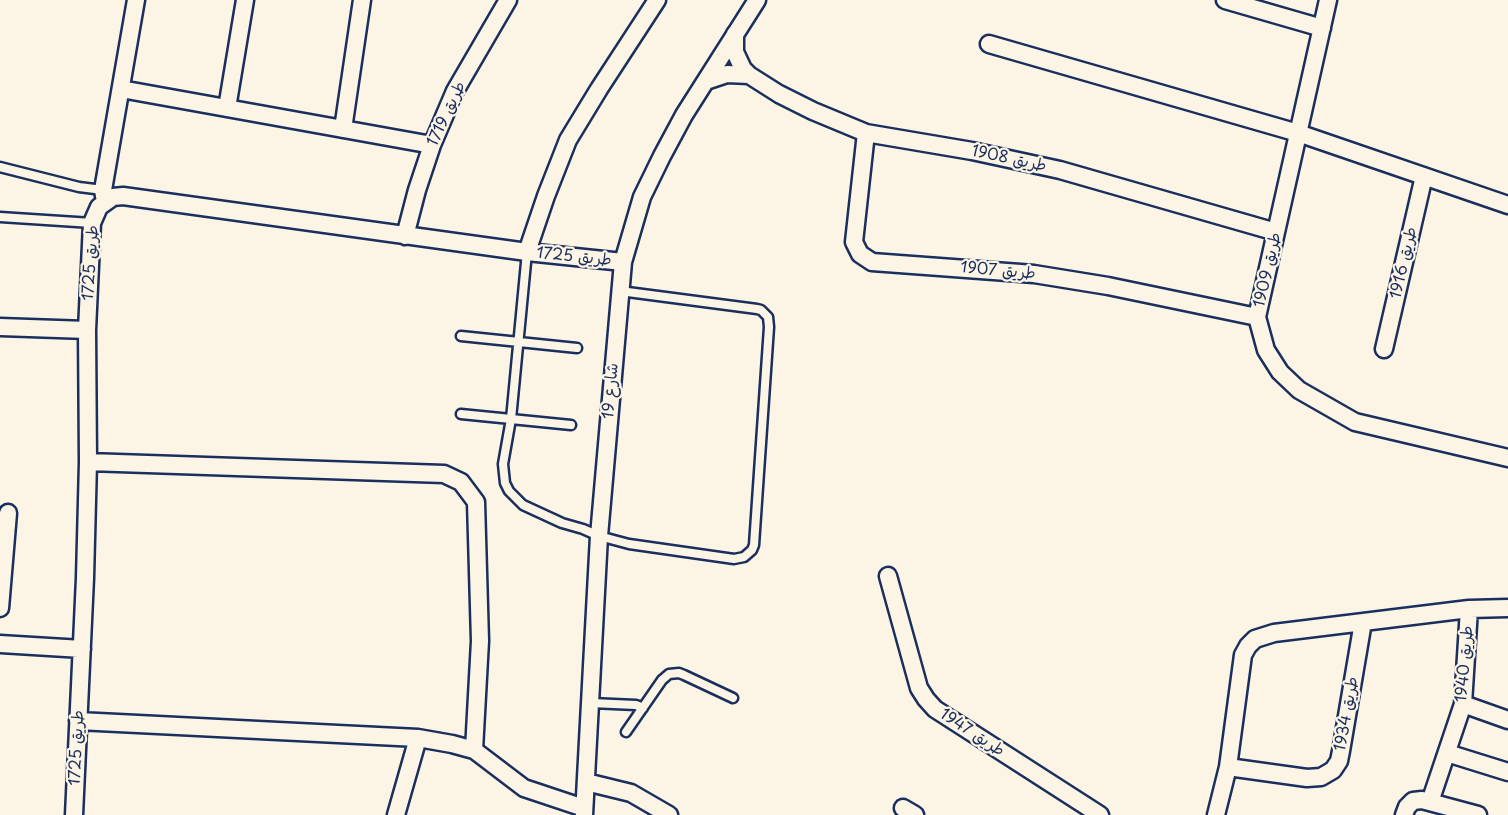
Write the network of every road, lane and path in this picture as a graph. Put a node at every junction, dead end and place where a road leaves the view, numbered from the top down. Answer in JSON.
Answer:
{"nodes":[{"id":1,"x":136,"y":0,"type":"edge"},
{"id":2,"x":245,"y":0,"type":"edge"},
{"id":3,"x":362,"y":0,"type":"edge"},
{"id":4,"x":508,"y":0,"type":"edge"},
{"id":5,"x":657,"y":0,"type":"edge"},
{"id":6,"x":757,"y":0,"type":"edge"},
{"id":7,"x":1328,"y":0,"type":"edge"},
{"id":8,"x":1233,"y":1,"type":"edge"},
{"id":9,"x":1322,"y":28,"type":"junction"},
{"id":10,"x":735,"y":34,"type":"junction"},
{"id":11,"x":989,"y":44,"type":"dead end"},
{"id":12,"x":749,"y":75,"type":"junction"},
{"id":13,"x":706,"y":81,"type":"junction"},
{"id":14,"x":121,"y":89,"type":"junction"},
{"id":15,"x":227,"y":108,"type":"junction"},
{"id":16,"x":343,"y":129,"type":"junction"},
{"id":17,"x":866,"y":133,"type":"junction"},
{"id":18,"x":1298,"y":133,"type":"junction"},
{"id":19,"x":432,"y":145,"type":"junction"},
{"id":20,"x":0,"y":167,"type":"edge"},
{"id":21,"x":1424,"y":176,"type":"junction"},
{"id":22,"x":104,"y":196,"type":"junction"},
{"id":23,"x":1508,"y":205,"type":"edge"},
{"id":24,"x":0,"y":217,"type":"edge"},
{"id":25,"x":92,"y":223,"type":"junction"},
{"id":26,"x":1276,"y":232,"type":"junction"},
{"id":27,"x":405,"y":236,"type":"junction"},
{"id":28,"x":527,"y":252,"type":"junction"},
{"id":29,"x":623,"y":262,"type":"junction"},
{"id":30,"x":619,"y":291,"type":"junction"},
{"id":31,"x":1257,"y":317,"type":"junction"},
{"id":32,"x":0,"y":327,"type":"edge"},
{"id":33,"x":87,"y":330,"type":"junction"},
{"id":34,"x":461,"y":336,"type":"dead end"},
{"id":35,"x":518,"y":342,"type":"junction"},
{"id":36,"x":577,"y":348,"type":"dead end"},
{"id":37,"x":1384,"y":349,"type":"dead end"},
{"id":38,"x":461,"y":414,"type":"dead end"},
{"id":39,"x":511,"y":419,"type":"junction"},
{"id":40,"x":572,"y":425,"type":"dead end"},
{"id":41,"x":1508,"y":458,"type":"edge"},
{"id":42,"x":88,"y":462,"type":"junction"},
{"id":43,"x":8,"y":513,"type":"dead end"},
{"id":44,"x":599,"y":536,"type":"junction"},
{"id":45,"x":888,"y":576,"type":"dead end"},
{"id":46,"x":0,"y":608,"type":"edge"},
{"id":47,"x":1508,"y":608,"type":"edge"},
{"id":48,"x":1469,"y":609,"type":"junction"},
{"id":49,"x":1363,"y":622,"type":"junction"},
{"id":50,"x":0,"y":644,"type":"edge"},
{"id":51,"x":82,"y":649,"type":"junction"},
{"id":52,"x":733,"y":698,"type":"dead end"},
{"id":53,"x":591,"y":703,"type":"junction"},
{"id":54,"x":1463,"y":704,"type":"junction"},
{"id":55,"x":643,"y":708,"type":"junction"},
{"id":56,"x":1508,"y":720,"type":"edge"},
{"id":57,"x":78,"y":721,"type":"junction"},
{"id":58,"x":626,"y":732,"type":"dead end"},
{"id":59,"x":417,"y":738,"type":"junction"},
{"id":60,"x":474,"y":750,"type":"junction"},
{"id":61,"x":1447,"y":753,"type":"junction"},
{"id":62,"x":1228,"y":767,"type":"junction"},
{"id":63,"x":1508,"y":772,"type":"edge"},
{"id":64,"x":586,"y":782,"type":"junction"},
{"id":65,"x":1430,"y":802,"type":"junction"},
{"id":66,"x":584,"y":811,"type":"edge"},
{"id":67,"x":74,"y":815,"type":"edge"},
{"id":68,"x":396,"y":815,"type":"edge"},
{"id":69,"x":669,"y":815,"type":"edge"},
{"id":70,"x":1100,"y":815,"type":"edge"},
{"id":71,"x":1216,"y":815,"type":"edge"},
{"id":72,"x":1404,"y":815,"type":"edge"},
{"id":73,"x":1478,"y":815,"type":"edge"}],
"edges":[{"from":1,"to":14,"type":"street"},
{"from":2,"to":15,"type":"street"},
{"from":3,"to":16,"type":"street"},
{"from":4,"to":19,"type":"street","name":"طريق 1719"},
{"from":5,"to":28,"type":"street"},
{"from":6,"to":10,"type":"street","name":"شارع 19"},
{"from":7,"to":9,"type":"street","name":"طريق 1909"},
{"from":8,"to":9,"type":"street"},
{"from":9,"to":18,"type":"street","name":"طريق 1909"},
{"from":10,"to":12,"type":"street"},
{"from":10,"to":13,"type":"street","name":"شارع 19"},
{"from":11,"to":18,"type":"street"},
{"from":12,"to":13,"type":"street"},
{"from":12,"to":17,"type":"street","name":"طريق 1908"},
{"from":13,"to":29,"type":"street","name":"شارع 19"},
{"from":14,"to":15,"type":"street"},
{"from":14,"to":22,"type":"street"},
{"from":15,"to":16,"type":"street"},
{"from":16,"to":19,"type":"street"},
{"from":17,"to":26,"type":"street","name":"طريق 1908"},
{"from":17,"to":31,"type":"street","name":"طريق 1907"},
{"from":18,"to":21,"type":"street"},
{"from":18,"to":26,"type":"street","name":"طريق 1909"},
{"from":19,"to":27,"type":"street","name":"طريق 1719"},
{"from":20,"to":22,"type":"lane"},
{"from":21,"to":23,"type":"street"},
{"from":21,"to":37,"type":"street","name":"طريق 1916"},
{"from":22,"to":25,"type":"street","name":"طريق 1725"},
{"from":22,"to":27,"type":"street","name":"طريق 1725"},
{"from":24,"to":25,"type":"lane"},
{"from":25,"to":33,"type":"street","name":"طريق 1725"},
{"from":26,"to":31,"type":"street","name":"طريق 1909"},
{"from":27,"to":28,"type":"street","name":"طريق 1725"},
{"from":28,"to":29,"type":"street","name":"طريق 1725"},
{"from":28,"to":35,"type":"lane"},
{"from":29,"to":30,"type":"street","name":"شارع 19"},
{"from":30,"to":44,"type":"street","name":"شارع 19"},
{"from":30,"to":44,"type":"lane"},
{"from":31,"to":41,"type":"street","name":"طريق 1909"},
{"from":32,"to":33,"type":"street"},
{"from":33,"to":42,"type":"street","name":"طريق 1725"},
{"from":34,"to":35,"type":"lane"},
{"from":35,"to":36,"type":"lane"},
{"from":35,"to":39,"type":"lane"},
{"from":38,"to":39,"type":"lane"},
{"from":39,"to":40,"type":"lane"},
{"from":39,"to":44,"type":"lane"},
{"from":42,"to":51,"type":"street","name":"طريق 1725"},
{"from":42,"to":60,"type":"street"},
{"from":43,"to":46,"type":"street"},
{"from":44,"to":53,"type":"street","name":"شارع 19"},
{"from":45,"to":70,"type":"street","name":"طريق 1947"},
{"from":47,"to":48,"type":"street"},
{"from":48,"to":49,"type":"street"},
{"from":48,"to":54,"type":"street","name":"طريق 1940"},
{"from":49,"to":62,"type":"street"},
{"from":49,"to":62,"type":"street","name":"طريق 1934"},
{"from":50,"to":51,"type":"street"},
{"from":51,"to":57,"type":"street","name":"طريق 1725"},
{"from":52,"to":55,"type":"lane"},
{"from":53,"to":55,"type":"lane"},
{"from":53,"to":64,"type":"street","name":"شارع 19"},
{"from":54,"to":56,"type":"street"},
{"from":54,"to":61,"type":"street","name":"طريق 1940"},
{"from":55,"to":58,"type":"lane"},
{"from":57,"to":59,"type":"street"},
{"from":57,"to":67,"type":"street","name":"طريق 1725"},
{"from":59,"to":60,"type":"street"},
{"from":59,"to":68,"type":"street"},
{"from":60,"to":66,"type":"street"},
{"from":61,"to":63,"type":"street"},
{"from":61,"to":65,"type":"street","name":"طريق 1940"},
{"from":62,"to":71,"type":"street"},
{"from":64,"to":66,"type":"street","name":"شارع 19"},
{"from":64,"to":69,"type":"street"},
{"from":65,"to":72,"type":"street"},
{"from":65,"to":73,"type":"street"}]}
